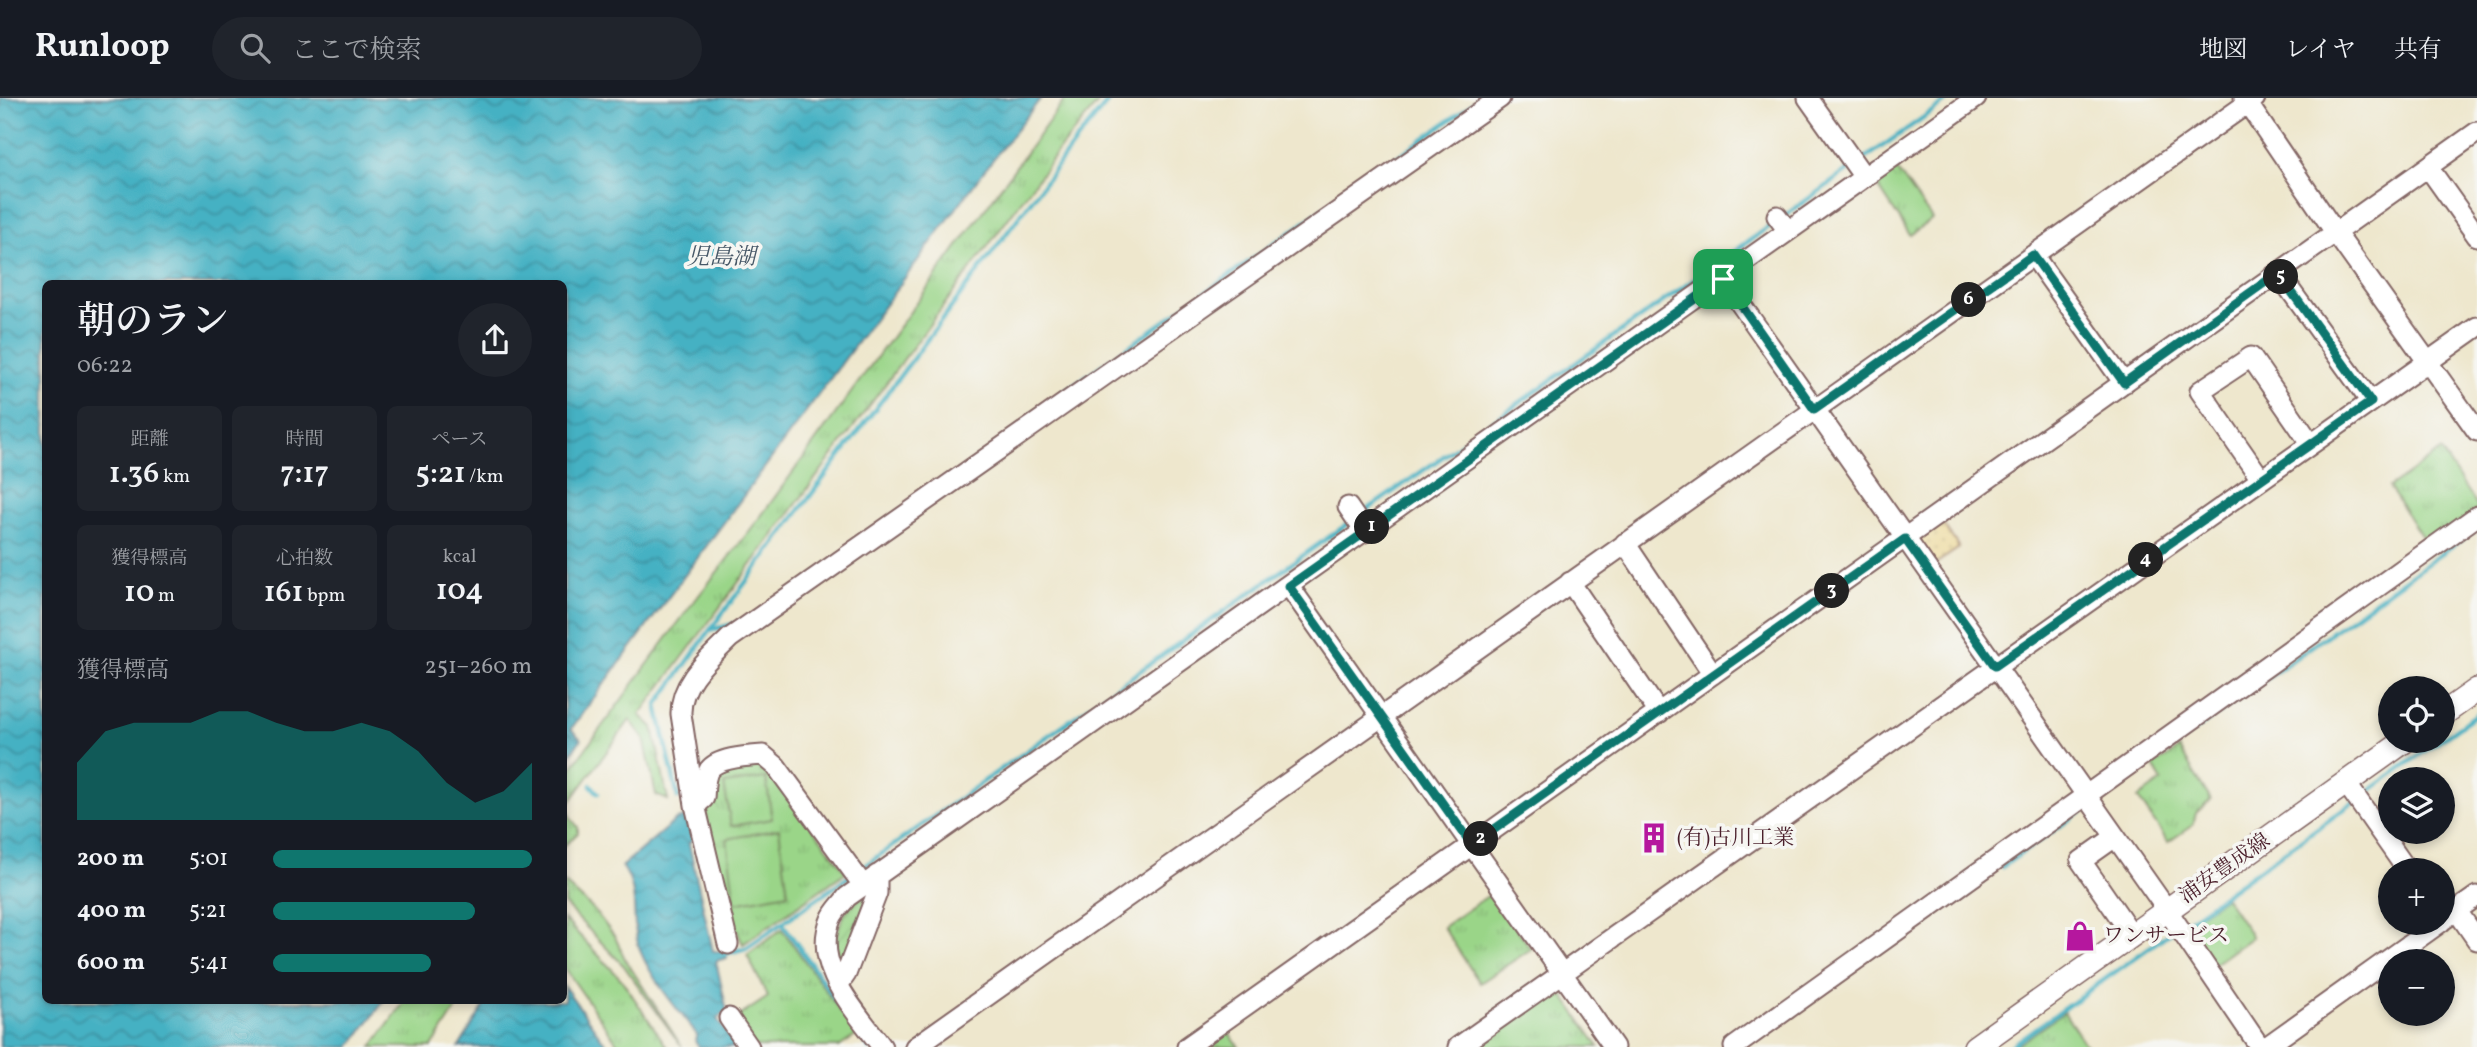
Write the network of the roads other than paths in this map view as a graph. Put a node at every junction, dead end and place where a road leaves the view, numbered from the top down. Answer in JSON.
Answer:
{"nodes":[{"id":1,"x":1500,"y":98,"type":"edge"},
{"id":2,"x":1808,"y":98,"type":"edge"},
{"id":3,"x":1976,"y":98,"type":"edge"},
{"id":4,"x":2249,"y":100,"type":"edge"},
{"id":5,"x":2477,"y":132,"type":"edge"},
{"id":6,"x":1859,"y":169,"type":"junction"},
{"id":7,"x":2430,"y":170,"type":"junction"},
{"id":8,"x":2335,"y":232,"type":"junction"},
{"id":9,"x":2477,"y":236,"type":"edge"},
{"id":10,"x":2033,"y":255,"type":"junction"},
{"id":11,"x":2278,"y":273,"type":"junction"},
{"id":12,"x":1723,"y":279,"type":"junction"},
{"id":13,"x":2477,"y":327,"type":"edge"},
{"id":14,"x":2428,"y":362,"type":"junction"},
{"id":15,"x":2124,"y":383,"type":"junction"},
{"id":16,"x":2371,"y":402,"type":"junction"},
{"id":17,"x":1814,"y":409,"type":"junction"},
{"id":18,"x":2477,"y":431,"type":"edge"},
{"id":19,"x":2311,"y":444,"type":"junction"},
{"id":20,"x":2261,"y":479,"type":"junction"},
{"id":21,"x":2477,"y":516,"type":"edge"},
{"id":22,"x":1905,"y":539,"type":"junction"},
{"id":23,"x":1625,"y":543,"type":"junction"},
{"id":24,"x":1570,"y":582,"type":"junction"},
{"id":25,"x":1289,"y":586,"type":"junction"},
{"id":26,"x":1995,"y":666,"type":"junction"},
{"id":27,"x":1713,"y":674,"type":"junction"},
{"id":28,"x":2477,"y":690,"type":"edge"},
{"id":29,"x":2455,"y":706,"type":"edge"},
{"id":30,"x":1659,"y":713,"type":"junction"},
{"id":31,"x":1381,"y":716,"type":"junction"},
{"id":32,"x":2393,"y":753,"type":"edge"},
{"id":33,"x":2354,"y":794,"type":"junction"},
{"id":34,"x":2086,"y":797,"type":"junction"},
{"id":35,"x":695,"y":805,"type":"junction"},
{"id":36,"x":2115,"y":837,"type":"junction"},
{"id":37,"x":1472,"y":845,"type":"junction"},
{"id":38,"x":2399,"y":858,"type":"edge"},
{"id":39,"x":863,"y":878,"type":"junction"},
{"id":40,"x":2477,"y":896,"type":"edge"},
{"id":41,"x":2167,"y":910,"type":"junction"},
{"id":42,"x":2455,"y":912,"type":"edge"},
{"id":43,"x":2455,"y":924,"type":"edge"},
{"id":44,"x":2132,"y":935,"type":"junction"},
{"id":45,"x":2423,"y":935,"type":"edge"},
{"id":46,"x":2477,"y":940,"type":"edge"},
{"id":47,"x":728,"y":944,"type":"dead end"},
{"id":48,"x":1562,"y":974,"type":"junction"},
{"id":49,"x":839,"y":984,"type":"junction"},
{"id":50,"x":729,"y":1018,"type":"dead end"},
{"id":51,"x":749,"y":1047,"type":"edge"},
{"id":52,"x":882,"y":1047,"type":"edge"},
{"id":53,"x":915,"y":1047,"type":"edge"},
{"id":54,"x":1187,"y":1047,"type":"edge"},
{"id":55,"x":1458,"y":1047,"type":"edge"},
{"id":56,"x":1614,"y":1047,"type":"edge"},
{"id":57,"x":1734,"y":1047,"type":"edge"},
{"id":58,"x":1975,"y":1047,"type":"edge"},
{"id":59,"x":2260,"y":1047,"type":"edge"},
{"id":60,"x":2266,"y":1047,"type":"edge"}],
"edges":[{"from":1,"to":35,"type":"street"},
{"from":2,"to":6,"type":"street"},
{"from":3,"to":6,"type":"street"},
{"from":4,"to":8,"type":"street"},
{"from":4,"to":10,"type":"street"},
{"from":5,"to":7,"type":"street"},
{"from":6,"to":12,"type":"street"},
{"from":7,"to":8,"type":"street"},
{"from":7,"to":9,"type":"street"},
{"from":8,"to":11,"type":"street"},
{"from":8,"to":14,"type":"street"},
{"from":10,"to":15,"type":"street"},
{"from":10,"to":17,"type":"street"},
{"from":11,"to":15,"type":"street"},
{"from":11,"to":16,"type":"street"},
{"from":12,"to":17,"type":"street"},
{"from":12,"to":25,"type":"street"},
{"from":13,"to":14,"type":"street"},
{"from":14,"to":16,"type":"street"},
{"from":14,"to":18,"type":"street"},
{"from":15,"to":22,"type":"street"},
{"from":16,"to":19,"type":"street"},
{"from":17,"to":22,"type":"street"},
{"from":17,"to":23,"type":"street"},
{"from":19,"to":20,"type":"street"},
{"from":19,"to":20,"type":"street"},
{"from":20,"to":26,"type":"street"},
{"from":21,"to":34,"type":"street"},
{"from":22,"to":26,"type":"street"},
{"from":22,"to":27,"type":"street"},
{"from":23,"to":24,"type":"street"},
{"from":23,"to":27,"type":"street"},
{"from":24,"to":30,"type":"street"},
{"from":24,"to":31,"type":"street"},
{"from":25,"to":31,"type":"street"},
{"from":25,"to":39,"type":"street"},
{"from":26,"to":34,"type":"street"},
{"from":26,"to":48,"type":"street"},
{"from":27,"to":30,"type":"street"},
{"from":28,"to":29,"type":"main road"},
{"from":30,"to":37,"type":"street"},
{"from":31,"to":37,"type":"street"},
{"from":31,"to":53,"type":"street"},
{"from":32,"to":33,"type":"main road","name":"浦安豊成線"},
{"from":33,"to":38,"type":"street"},
{"from":33,"to":41,"type":"main road","name":"浦安豊成線"},
{"from":34,"to":36,"type":"street"},
{"from":34,"to":57,"type":"street"},
{"from":35,"to":39,"type":"street"},
{"from":35,"to":47,"type":"street"},
{"from":36,"to":41,"type":"street"},
{"from":36,"to":44,"type":"street"},
{"from":37,"to":48,"type":"street"},
{"from":37,"to":54,"type":"street"},
{"from":39,"to":49,"type":"street"},
{"from":39,"to":49,"type":"street"},
{"from":40,"to":42,"type":"street"},
{"from":41,"to":44,"type":"main road","name":"浦安豊成線"},
{"from":41,"to":59,"type":"street"},
{"from":43,"to":46,"type":"street"},
{"from":44,"to":58,"type":"main road","name":"浦安豊成線"},
{"from":45,"to":60,"type":"street"},
{"from":48,"to":55,"type":"street"},
{"from":48,"to":56,"type":"street"},
{"from":49,"to":52,"type":"street"},
{"from":50,"to":51,"type":"street"}]}
